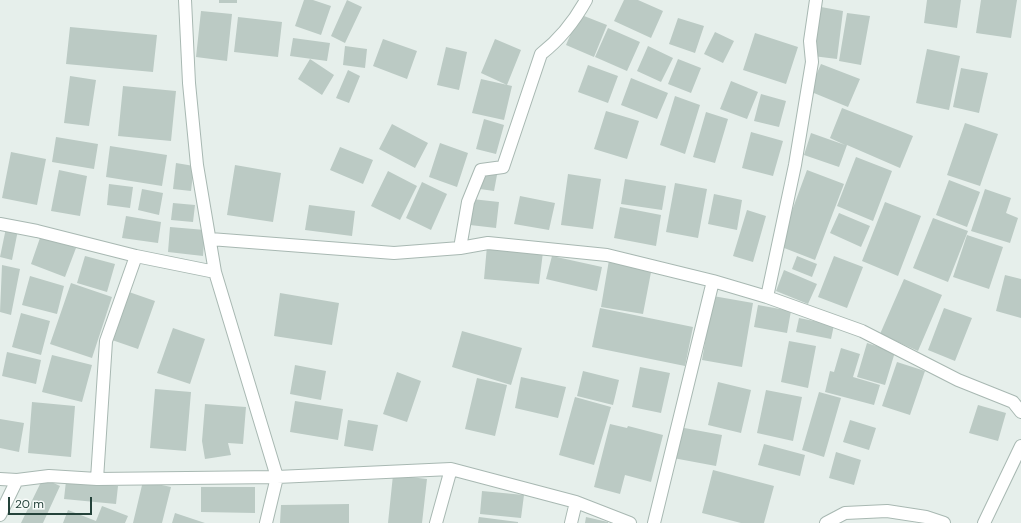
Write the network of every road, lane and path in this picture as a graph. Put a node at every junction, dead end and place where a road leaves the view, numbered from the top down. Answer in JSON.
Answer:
{"nodes":[{"id":1,"x":185,"y":0,"type":"edge"},
{"id":2,"x":586,"y":0,"type":"edge"},
{"id":3,"x":816,"y":0,"type":"edge"},
{"id":4,"x":0,"y":224,"type":"edge"},
{"id":5,"x":210,"y":239,"type":"junction"},
{"id":6,"x":460,"y":248,"type":"junction"},
{"id":7,"x":136,"y":256,"type":"junction"},
{"id":8,"x":215,"y":272,"type":"junction"},
{"id":9,"x":713,"y":281,"type":"junction"},
{"id":10,"x":767,"y":297,"type":"junction"},
{"id":11,"x":1021,"y":412,"type":"edge"},
{"id":12,"x":1021,"y":446,"type":"edge"},
{"id":13,"x":451,"y":469,"type":"junction"},
{"id":14,"x":277,"y":477,"type":"junction"},
{"id":15,"x":0,"y":479,"type":"edge"},
{"id":16,"x":97,"y":479,"type":"junction"},
{"id":17,"x":17,"y":480,"type":"junction"},
{"id":18,"x":576,"y":502,"type":"junction"},
{"id":19,"x":0,"y":515,"type":"edge"},
{"id":20,"x":926,"y":520,"type":"edge"},
{"id":21,"x":266,"y":523,"type":"edge"},
{"id":22,"x":436,"y":523,"type":"edge"},
{"id":23,"x":570,"y":523,"type":"edge"},
{"id":24,"x":630,"y":523,"type":"edge"},
{"id":25,"x":654,"y":523,"type":"edge"},
{"id":26,"x":826,"y":523,"type":"edge"},
{"id":27,"x":944,"y":523,"type":"edge"},
{"id":28,"x":984,"y":523,"type":"edge"}],
"edges":[{"from":1,"to":5,"type":"street"},
{"from":2,"to":6,"type":"street"},
{"from":3,"to":10,"type":"street"},
{"from":4,"to":7,"type":"street"},
{"from":5,"to":6,"type":"street"},
{"from":5,"to":8,"type":"street"},
{"from":6,"to":9,"type":"street"},
{"from":7,"to":8,"type":"street"},
{"from":7,"to":16,"type":"street"},
{"from":8,"to":14,"type":"street"},
{"from":9,"to":10,"type":"street"},
{"from":9,"to":25,"type":"street"},
{"from":10,"to":11,"type":"street"},
{"from":12,"to":28,"type":"street"},
{"from":13,"to":14,"type":"street"},
{"from":13,"to":18,"type":"street"},
{"from":13,"to":22,"type":"street"},
{"from":14,"to":16,"type":"street"},
{"from":14,"to":21,"type":"street"},
{"from":15,"to":17,"type":"street"},
{"from":16,"to":17,"type":"street"},
{"from":17,"to":19,"type":"street"},
{"from":18,"to":23,"type":"street"},
{"from":18,"to":24,"type":"street"},
{"from":20,"to":26,"type":"street"},
{"from":20,"to":27,"type":"street"}]}
